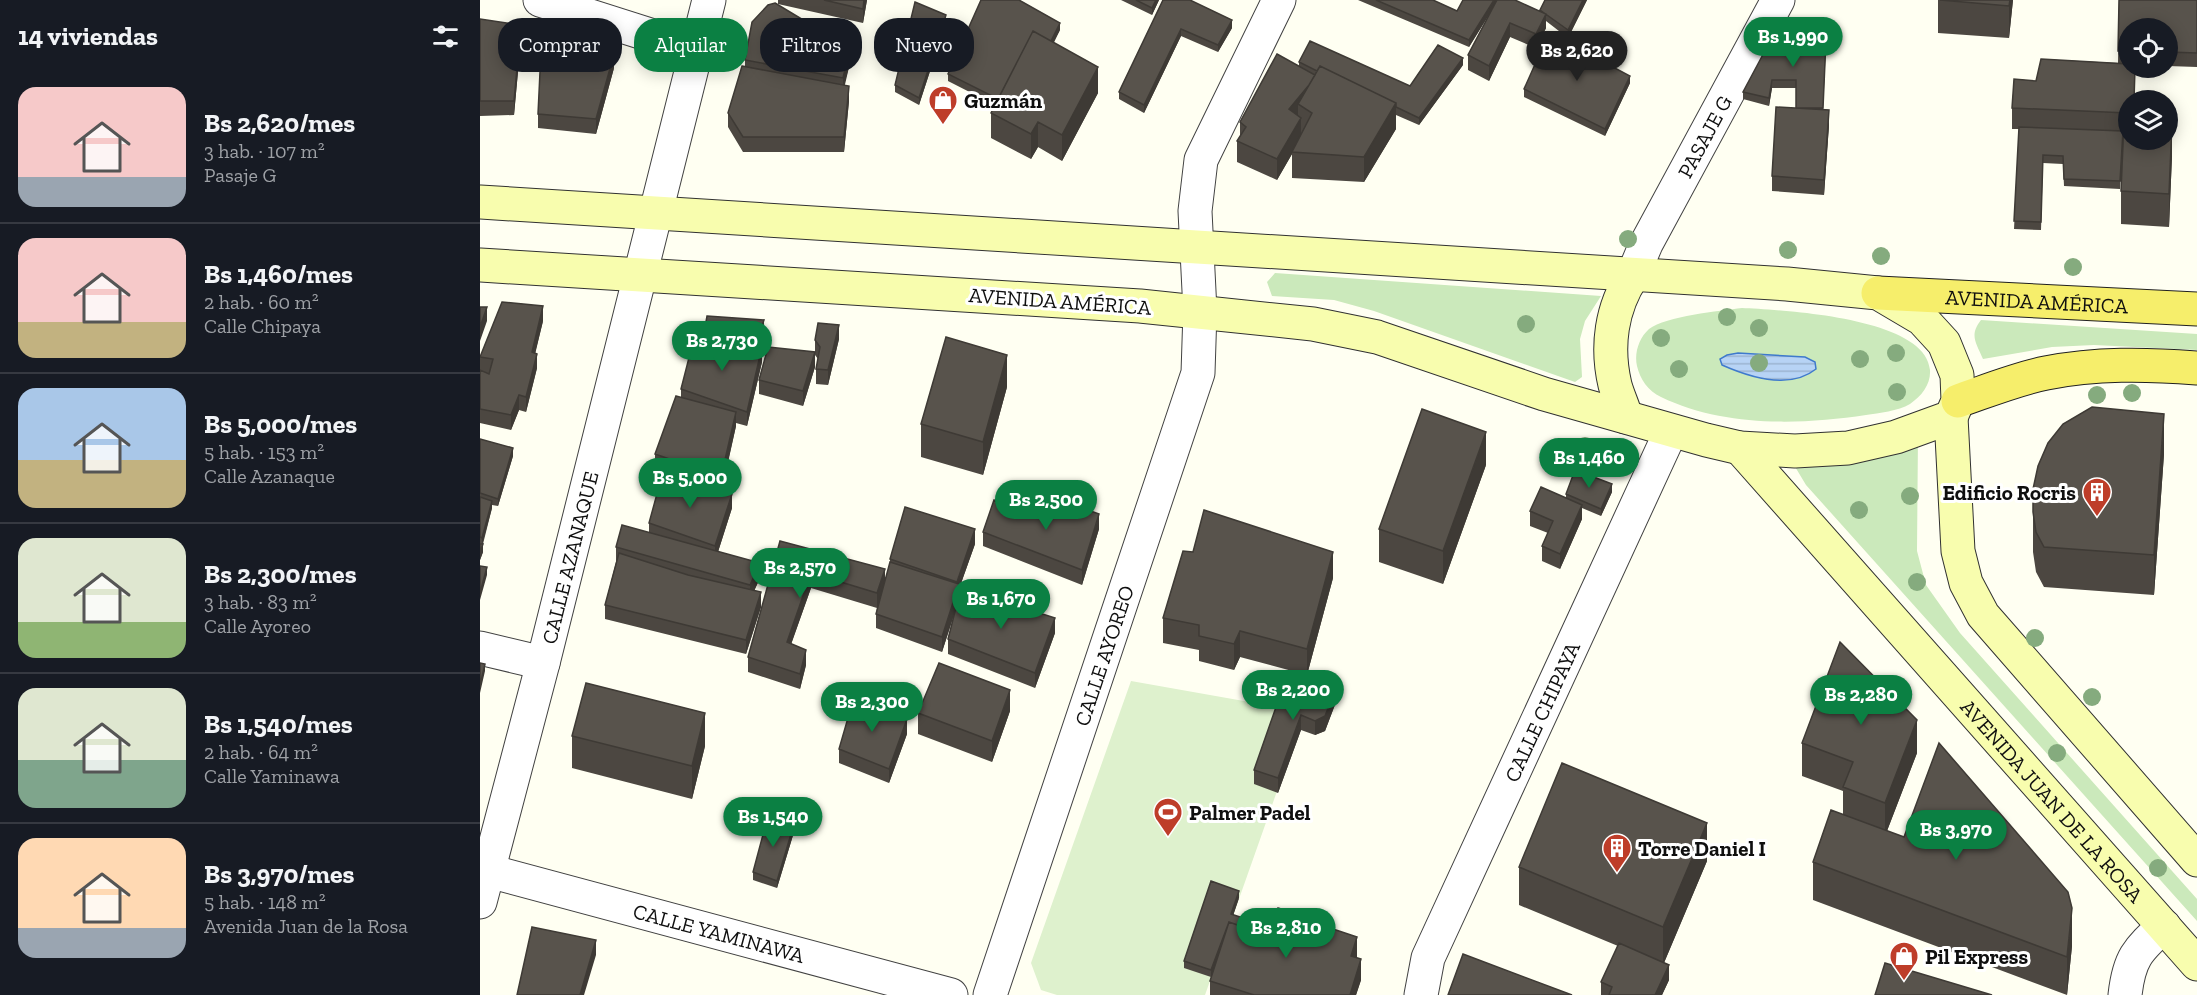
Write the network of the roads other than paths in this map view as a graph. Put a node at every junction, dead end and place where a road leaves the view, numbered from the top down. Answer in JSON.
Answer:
{"nodes":[{"id":1,"x":540,"y":0,"type":"edge"},
{"id":2,"x":709,"y":0,"type":"edge"},
{"id":3,"x":1279,"y":0,"type":"edge"},
{"id":4,"x":1778,"y":0,"type":"edge"},
{"id":5,"x":705,"y":18,"type":"edge"},
{"id":6,"x":634,"y":30,"type":"edge"},
{"id":7,"x":692,"y":72,"type":"edge"},
{"id":8,"x":480,"y":202,"type":"edge"},
{"id":9,"x":656,"y":214,"type":"junction"},
{"id":10,"x":1197,"y":246,"type":"junction"},
{"id":11,"x":480,"y":265,"type":"edge"},
{"id":12,"x":1633,"y":275,"type":"junction"},
{"id":13,"x":640,"y":276,"type":"junction"},
{"id":14,"x":1878,"y":293,"type":"junction"},
{"id":15,"x":2197,"y":309,"type":"edge"},
{"id":16,"x":1200,"y":311,"type":"junction"},
{"id":17,"x":2197,"y":368,"type":"edge"},
{"id":18,"x":1955,"y":409,"type":"junction"},
{"id":19,"x":1626,"y":417,"type":"junction"},
{"id":20,"x":1671,"y":431,"type":"junction"},
{"id":21,"x":1740,"y":448,"type":"junction"},
{"id":22,"x":480,"y":648,"type":"edge"},
{"id":23,"x":543,"y":663,"type":"junction"},
{"id":24,"x":2186,"y":837,"type":"edge"},
{"id":25,"x":2197,"y":860,"type":"edge"},
{"id":26,"x":489,"y":871,"type":"junction"},
{"id":27,"x":480,"y":902,"type":"edge"},
{"id":28,"x":2164,"y":926,"type":"junction"},
{"id":29,"x":2197,"y":964,"type":"edge"},
{"id":30,"x":951,"y":995,"type":"edge"},
{"id":31,"x":990,"y":995,"type":"edge"},
{"id":32,"x":1420,"y":995,"type":"edge"},
{"id":33,"x":2125,"y":995,"type":"edge"}],
"edges":[{"from":1,"to":6,"type":"street"},
{"from":2,"to":5,"type":"street","name":"CALLE AZANAQUE"},
{"from":3,"to":10,"type":"street","name":"CALLE AYOREO"},
{"from":4,"to":12,"type":"street","name":"PASAJE G"},
{"from":7,"to":9,"type":"street","name":"CALLE AZANAQUE"},
{"from":8,"to":9,"type":"main road"},
{"from":9,"to":10,"type":"main road"},
{"from":9,"to":13,"type":"street","name":"CALLE AZANAQUE"},
{"from":10,"to":12,"type":"main road"},
{"from":10,"to":16,"type":"street","name":"CALLE AYOREO"},
{"from":11,"to":13,"type":"main road","name":"AVENIDA AMÉRICA"},
{"from":12,"to":14,"type":"main road"},
{"from":12,"to":19,"type":"main road"},
{"from":13,"to":16,"type":"main road","name":"AVENIDA AMÉRICA"},
{"from":13,"to":23,"type":"street","name":"CALLE AZANAQUE"},
{"from":14,"to":15,"type":"main road","name":"AVENIDA AMÉRICA"},
{"from":14,"to":18,"type":"main road"},
{"from":16,"to":19,"type":"main road","name":"AVENIDA AMÉRICA"},
{"from":16,"to":31,"type":"street","name":"CALLE AYOREO"},
{"from":17,"to":18,"type":"main road"},
{"from":18,"to":21,"type":"main road","name":"AVENIDA AMÉRICA"},
{"from":18,"to":24,"type":"main road"},
{"from":19,"to":20,"type":"main road","name":"AVENIDA AMÉRICA"},
{"from":20,"to":21,"type":"main road","name":"AVENIDA AMÉRICA"},
{"from":20,"to":32,"type":"street","name":"CALLE CHIPAYA"},
{"from":21,"to":28,"type":"main road","name":"AVENIDA JUAN DE LA ROSA"},
{"from":22,"to":23,"type":"street"},
{"from":23,"to":26,"type":"street","name":"CALLE AZANAQUE"},
{"from":24,"to":25,"type":"main road"},
{"from":26,"to":27,"type":"street","name":"CALLE AZANAQUE"},
{"from":26,"to":30,"type":"street","name":"CALLE YAMINAWA"},
{"from":28,"to":29,"type":"main road","name":"AVENIDA JUAN DE LA ROSA"},
{"from":28,"to":33,"type":"street"}]}
